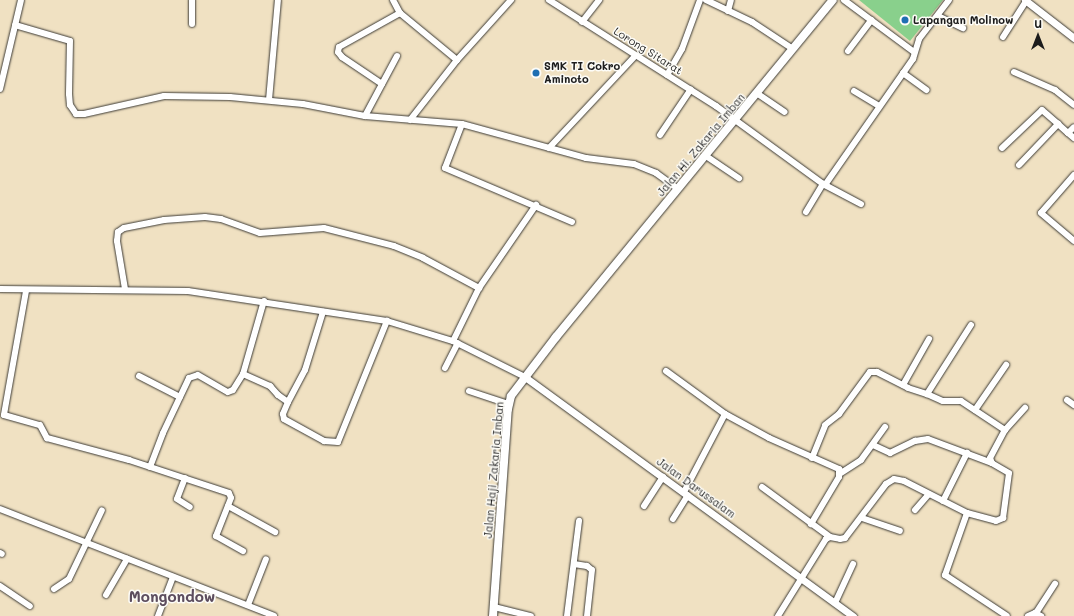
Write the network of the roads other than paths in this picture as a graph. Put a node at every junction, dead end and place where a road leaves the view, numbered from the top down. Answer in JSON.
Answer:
{"nodes":[{"id":1,"x":21,"y":0,"type":"edge"},
{"id":2,"x":192,"y":0,"type":"edge"},
{"id":3,"x":278,"y":0,"type":"edge"},
{"id":4,"x":393,"y":0,"type":"edge"},
{"id":5,"x":511,"y":0,"type":"edge"},
{"id":6,"x":549,"y":0,"type":"edge"},
{"id":7,"x":599,"y":0,"type":"edge"},
{"id":8,"x":700,"y":0,"type":"edge"},
{"id":9,"x":706,"y":0,"type":"edge"},
{"id":10,"x":731,"y":0,"type":"edge"},
{"id":11,"x":833,"y":0,"type":"edge"},
{"id":12,"x":844,"y":0,"type":"edge"},
{"id":13,"x":949,"y":0,"type":"edge"},
{"id":14,"x":1026,"y":0,"type":"edge"},
{"id":15,"x":728,"y":11,"type":"junction"},
{"id":16,"x":400,"y":13,"type":"junction"},
{"id":17,"x":938,"y":16,"type":"junction"},
{"id":18,"x":871,"y":20,"type":"junction"},
{"id":19,"x":582,"y":22,"type":"junction"},
{"id":20,"x":15,"y":24,"type":"junction"},
{"id":21,"x":192,"y":24,"type":"dead end"},
{"id":22,"x":963,"y":28,"type":"dead end"},
{"id":23,"x":1003,"y":38,"type":"dead end"},
{"id":24,"x":1074,"y":38,"type":"edge"},
{"id":25,"x":793,"y":49,"type":"junction"},
{"id":26,"x":848,"y":51,"type":"dead end"},
{"id":27,"x":914,"y":52,"type":"junction"},
{"id":28,"x":397,"y":56,"type":"dead end"},
{"id":29,"x":635,"y":56,"type":"junction"},
{"id":30,"x":457,"y":60,"type":"junction"},
{"id":31,"x":1014,"y":72,"type":"dead end"},
{"id":32,"x":903,"y":73,"type":"junction"},
{"id":33,"x":667,"y":75,"type":"junction"},
{"id":34,"x":382,"y":84,"type":"junction"},
{"id":35,"x":0,"y":89,"type":"edge"},
{"id":36,"x":691,"y":89,"type":"junction"},
{"id":37,"x":926,"y":90,"type":"dead end"},
{"id":38,"x":854,"y":91,"type":"dead end"},
{"id":39,"x":758,"y":94,"type":"junction"},
{"id":40,"x":269,"y":100,"type":"junction"},
{"id":41,"x":1074,"y":105,"type":"edge"},
{"id":42,"x":879,"y":106,"type":"junction"},
{"id":43,"x":785,"y":112,"type":"dead end"},
{"id":44,"x":365,"y":116,"type":"junction"},
{"id":45,"x":410,"y":120,"type":"junction"},
{"id":46,"x":736,"y":121,"type":"junction"},
{"id":47,"x":462,"y":124,"type":"junction"},
{"id":48,"x":1058,"y":124,"type":"junction"},
{"id":49,"x":1074,"y":127,"type":"edge"},
{"id":50,"x":1068,"y":133,"type":"junction"},
{"id":51,"x":660,"y":135,"type":"dead end"},
{"id":52,"x":1074,"y":138,"type":"edge"},
{"id":53,"x":548,"y":148,"type":"junction"},
{"id":54,"x":1002,"y":148,"type":"dead end"},
{"id":55,"x":706,"y":156,"type":"junction"},
{"id":56,"x":1019,"y":165,"type":"dead end"},
{"id":57,"x":1074,"y":175,"type":"edge"},
{"id":58,"x":739,"y":178,"type":"dead end"},
{"id":59,"x":824,"y":185,"type":"junction"},
{"id":60,"x":678,"y":189,"type":"junction"},
{"id":61,"x":861,"y":204,"type":"dead end"},
{"id":62,"x":536,"y":205,"type":"junction"},
{"id":63,"x":806,"y":212,"type":"dead end"},
{"id":64,"x":572,"y":222,"type":"dead end"},
{"id":65,"x":1074,"y":241,"type":"edge"},
{"id":66,"x":480,"y":288,"type":"junction"},
{"id":67,"x":0,"y":289,"type":"edge"},
{"id":68,"x":125,"y":289,"type":"junction"},
{"id":69,"x":26,"y":291,"type":"junction"},
{"id":70,"x":264,"y":301,"type":"junction"},
{"id":71,"x":584,"y":303,"type":"joint"},
{"id":72,"x":323,"y":312,"type":"junction"},
{"id":73,"x":387,"y":321,"type":"junction"},
{"id":74,"x":971,"y":325,"type":"dead end"},
{"id":75,"x":929,"y":339,"type":"dead end"},
{"id":76,"x":455,"y":342,"type":"junction"},
{"id":77,"x":1006,"y":364,"type":"dead end"},
{"id":78,"x":445,"y":368,"type":"dead end"},
{"id":79,"x":666,"y":371,"type":"dead end"},
{"id":80,"x":243,"y":374,"type":"junction"},
{"id":81,"x":139,"y":376,"type":"dead end"},
{"id":82,"x":525,"y":377,"type":"junction"},
{"id":83,"x":903,"y":385,"type":"junction"},
{"id":84,"x":469,"y":391,"type":"dead end"},
{"id":85,"x":927,"y":394,"type":"junction"},
{"id":86,"x":180,"y":397,"type":"junction"},
{"id":87,"x":1074,"y":397,"type":"edge"},
{"id":88,"x":288,"y":402,"type":"junction"},
{"id":89,"x":508,"y":404,"type":"junction"},
{"id":90,"x":1074,"y":405,"type":"edge"},
{"id":91,"x":1025,"y":408,"type":"dead end"},
{"id":92,"x":975,"y":410,"type":"junction"},
{"id":93,"x":725,"y":414,"type":"junction"},
{"id":94,"x":885,"y":427,"type":"dead end"},
{"id":95,"x":1005,"y":430,"type":"junction"},
{"id":96,"x":873,"y":445,"type":"junction"},
{"id":97,"x":967,"y":453,"type":"junction"},
{"id":98,"x":812,"y":458,"type":"junction"},
{"id":99,"x":992,"y":462,"type":"junction"},
{"id":100,"x":150,"y":467,"type":"junction"},
{"id":101,"x":841,"y":473,"type":"junction"},
{"id":102,"x":663,"y":477,"type":"junction"},
{"id":103,"x":185,"y":478,"type":"junction"},
{"id":104,"x":762,"y":487,"type":"dead end"},
{"id":105,"x":686,"y":493,"type":"junction"},
{"id":106,"x":929,"y":494,"type":"junction"},
{"id":107,"x":943,"y":501,"type":"junction"},
{"id":108,"x":228,"y":506,"type":"junction"},
{"id":109,"x":644,"y":506,"type":"dead end"},
{"id":110,"x":190,"y":507,"type":"dead end"},
{"id":111,"x":0,"y":509,"type":"edge"},
{"id":112,"x":102,"y":510,"type":"dead end"},
{"id":113,"x":915,"y":510,"type":"dead end"},
{"id":114,"x":966,"y":513,"type":"junction"},
{"id":115,"x":862,"y":518,"type":"junction"},
{"id":116,"x":673,"y":520,"type":"dead end"},
{"id":117,"x":579,"y":521,"type":"dead end"},
{"id":118,"x":811,"y":524,"type":"junction"},
{"id":119,"x":900,"y":531,"type":"dead end"},
{"id":120,"x":275,"y":532,"type":"dead end"},
{"id":121,"x":830,"y":537,"type":"junction"},
{"id":122,"x":86,"y":543,"type":"junction"},
{"id":123,"x":243,"y":551,"type":"dead end"},
{"id":124,"x":127,"y":559,"type":"junction"},
{"id":125,"x":266,"y":559,"type":"dead end"},
{"id":126,"x":574,"y":564,"type":"junction"},
{"id":127,"x":853,"y":564,"type":"dead end"},
{"id":128,"x":173,"y":577,"type":"junction"},
{"id":129,"x":800,"y":578,"type":"junction"},
{"id":130,"x":1055,"y":584,"type":"dead end"},
{"id":131,"x":0,"y":586,"type":"edge"},
{"id":132,"x":54,"y":588,"type":"dead end"},
{"id":133,"x":106,"y":596,"type":"dead end"},
{"id":134,"x":835,"y":602,"type":"junction"},
{"id":135,"x":248,"y":605,"type":"junction"},
{"id":136,"x":30,"y":606,"type":"dead end"},
{"id":137,"x":494,"y":607,"type":"junction"},
{"id":138,"x":1039,"y":614,"type":"edge"},
{"id":139,"x":158,"y":616,"type":"edge"},
{"id":140,"x":274,"y":616,"type":"edge"},
{"id":141,"x":493,"y":616,"type":"edge"},
{"id":142,"x":531,"y":616,"type":"edge"},
{"id":143,"x":567,"y":616,"type":"edge"},
{"id":144,"x":588,"y":616,"type":"edge"},
{"id":145,"x":778,"y":616,"type":"edge"},
{"id":146,"x":853,"y":616,"type":"edge"},
{"id":147,"x":1007,"y":616,"type":"edge"},
{"id":148,"x":1028,"y":616,"type":"edge"}],
"edges":[{"from":1,"to":20,"type":"street"},
{"from":2,"to":21,"type":"street"},
{"from":3,"to":40,"type":"street"},
{"from":4,"to":16,"type":"street"},
{"from":5,"to":30,"type":"street"},
{"from":6,"to":19,"type":"street","name":"Lorong Sitarat"},
{"from":7,"to":19,"type":"street"},
{"from":8,"to":33,"type":"street"},
{"from":9,"to":15,"type":"street"},
{"from":10,"to":15,"type":"street"},
{"from":11,"to":25,"type":"main road","name":"Jalan Hi. Zakaria Imban"},
{"from":12,"to":18,"type":"street"},
{"from":13,"to":17,"type":"street"},
{"from":14,"to":23,"type":"street"},
{"from":14,"to":24,"type":"street"},
{"from":15,"to":25,"type":"street"},
{"from":16,"to":30,"type":"street"},
{"from":16,"to":34,"type":"street"},
{"from":17,"to":22,"type":"street"},
{"from":17,"to":27,"type":"street"},
{"from":18,"to":26,"type":"street"},
{"from":18,"to":27,"type":"street"},
{"from":19,"to":29,"type":"street","name":"Lorong Sitarat"},
{"from":20,"to":35,"type":"street"},
{"from":20,"to":40,"type":"street"},
{"from":25,"to":39,"type":"main road","name":"Jalan Hi. Zakaria Imban"},
{"from":27,"to":32,"type":"street"},
{"from":28,"to":34,"type":"street"},
{"from":29,"to":33,"type":"street","name":"Lorong Sitarat"},
{"from":29,"to":53,"type":"street"},
{"from":30,"to":45,"type":"street"},
{"from":31,"to":41,"type":"street"},
{"from":32,"to":37,"type":"street"},
{"from":32,"to":42,"type":"street"},
{"from":33,"to":36,"type":"street","name":"Lorong Sitarat"},
{"from":34,"to":44,"type":"street"},
{"from":36,"to":46,"type":"street","name":"Lorong Sitarat"},
{"from":36,"to":51,"type":"street"},
{"from":38,"to":42,"type":"street"},
{"from":39,"to":43,"type":"street"},
{"from":39,"to":46,"type":"main road","name":"Jalan Hi. Zakaria Imban"},
{"from":40,"to":44,"type":"street"},
{"from":42,"to":59,"type":"street"},
{"from":44,"to":45,"type":"street"},
{"from":45,"to":47,"type":"street"},
{"from":46,"to":55,"type":"main road","name":"Jalan Hi. Zakaria Imban"},
{"from":46,"to":59,"type":"street","name":"Lorong Sitarat"},
{"from":47,"to":53,"type":"street"},
{"from":47,"to":62,"type":"street"},
{"from":48,"to":50,"type":"street"},
{"from":48,"to":54,"type":"street"},
{"from":48,"to":56,"type":"street"},
{"from":49,"to":50,"type":"street"},
{"from":50,"to":52,"type":"street"},
{"from":53,"to":60,"type":"street"},
{"from":55,"to":58,"type":"street"},
{"from":55,"to":60,"type":"main road","name":"Jalan Hi. Zakaria Imban"},
{"from":57,"to":65,"type":"street"},
{"from":59,"to":61,"type":"street","name":"Lorong Sitarat"},
{"from":59,"to":63,"type":"street"},
{"from":60,"to":71,"type":"main road","name":"Jalan Hi. Zakaria Imban"},
{"from":62,"to":64,"type":"street"},
{"from":62,"to":66,"type":"street"},
{"from":66,"to":68,"type":"street"},
{"from":66,"to":76,"type":"street"},
{"from":67,"to":69,"type":"street"},
{"from":68,"to":69,"type":"street"},
{"from":68,"to":70,"type":"street"},
{"from":69,"to":100,"type":"street"},
{"from":70,"to":72,"type":"street"},
{"from":70,"to":80,"type":"street"},
{"from":71,"to":82,"type":"main road","name":"Jalan Haji Zakaria Imban"},
{"from":72,"to":73,"type":"street"},
{"from":72,"to":88,"type":"street"},
{"from":73,"to":76,"type":"street"},
{"from":73,"to":88,"type":"street"},
{"from":74,"to":85,"type":"street"},
{"from":75,"to":83,"type":"street"},
{"from":76,"to":78,"type":"street"},
{"from":76,"to":82,"type":"street"},
{"from":77,"to":92,"type":"street"},
{"from":79,"to":93,"type":"street"},
{"from":80,"to":86,"type":"street"},
{"from":80,"to":88,"type":"street"},
{"from":81,"to":86,"type":"street"},
{"from":82,"to":89,"type":"main road","name":"Jalan Haji Zakaria Imban"},
{"from":82,"to":102,"type":"street","name":"Jalan Darussalam"},
{"from":83,"to":85,"type":"street"},
{"from":83,"to":98,"type":"street"},
{"from":84,"to":89,"type":"street"},
{"from":85,"to":92,"type":"street"},
{"from":86,"to":100,"type":"street"},
{"from":87,"to":90,"type":"street"},
{"from":89,"to":137,"type":"main road","name":"Jalan Haji Zakaria Imban"},
{"from":91,"to":95,"type":"street"},
{"from":92,"to":95,"type":"street"},
{"from":93,"to":98,"type":"street"},
{"from":93,"to":105,"type":"street"},
{"from":94,"to":96,"type":"street"},
{"from":95,"to":99,"type":"street"},
{"from":96,"to":97,"type":"street"},
{"from":96,"to":101,"type":"street"},
{"from":97,"to":99,"type":"street"},
{"from":97,"to":107,"type":"street"},
{"from":98,"to":101,"type":"street"},
{"from":99,"to":114,"type":"street"},
{"from":100,"to":103,"type":"street"},
{"from":101,"to":118,"type":"street"},
{"from":102,"to":105,"type":"street","name":"Jalan Darussalam"},
{"from":102,"to":109,"type":"street"},
{"from":103,"to":108,"type":"street"},
{"from":103,"to":110,"type":"street"},
{"from":104,"to":118,"type":"street"},
{"from":105,"to":116,"type":"street"},
{"from":105,"to":129,"type":"street","name":"Jalan Darussalam"},
{"from":106,"to":107,"type":"street"},
{"from":106,"to":113,"type":"street"},
{"from":106,"to":115,"type":"street"},
{"from":107,"to":114,"type":"street"},
{"from":108,"to":120,"type":"street"},
{"from":108,"to":123,"type":"street"},
{"from":111,"to":122,"type":"street"},
{"from":112,"to":122,"type":"street"},
{"from":114,"to":147,"type":"street"},
{"from":115,"to":119,"type":"street"},
{"from":115,"to":121,"type":"street"},
{"from":117,"to":126,"type":"street"},
{"from":118,"to":121,"type":"street"},
{"from":121,"to":129,"type":"street"},
{"from":122,"to":124,"type":"street"},
{"from":122,"to":132,"type":"street"},
{"from":124,"to":128,"type":"street"},
{"from":124,"to":133,"type":"street"},
{"from":125,"to":135,"type":"street"},
{"from":126,"to":143,"type":"street"},
{"from":126,"to":144,"type":"street"},
{"from":127,"to":134,"type":"street"},
{"from":128,"to":135,"type":"street"},
{"from":128,"to":139,"type":"street"},
{"from":129,"to":134,"type":"street","name":"Jalan Darussalam"},
{"from":129,"to":145,"type":"street"},
{"from":130,"to":138,"type":"street"},
{"from":131,"to":136,"type":"street"},
{"from":134,"to":146,"type":"street","name":"Jalan Darussalam"},
{"from":135,"to":140,"type":"street"},
{"from":137,"to":141,"type":"main road","name":"Jalan Haji Zakaria Imban"},
{"from":137,"to":142,"type":"street"},
{"from":138,"to":148,"type":"street"}]}
